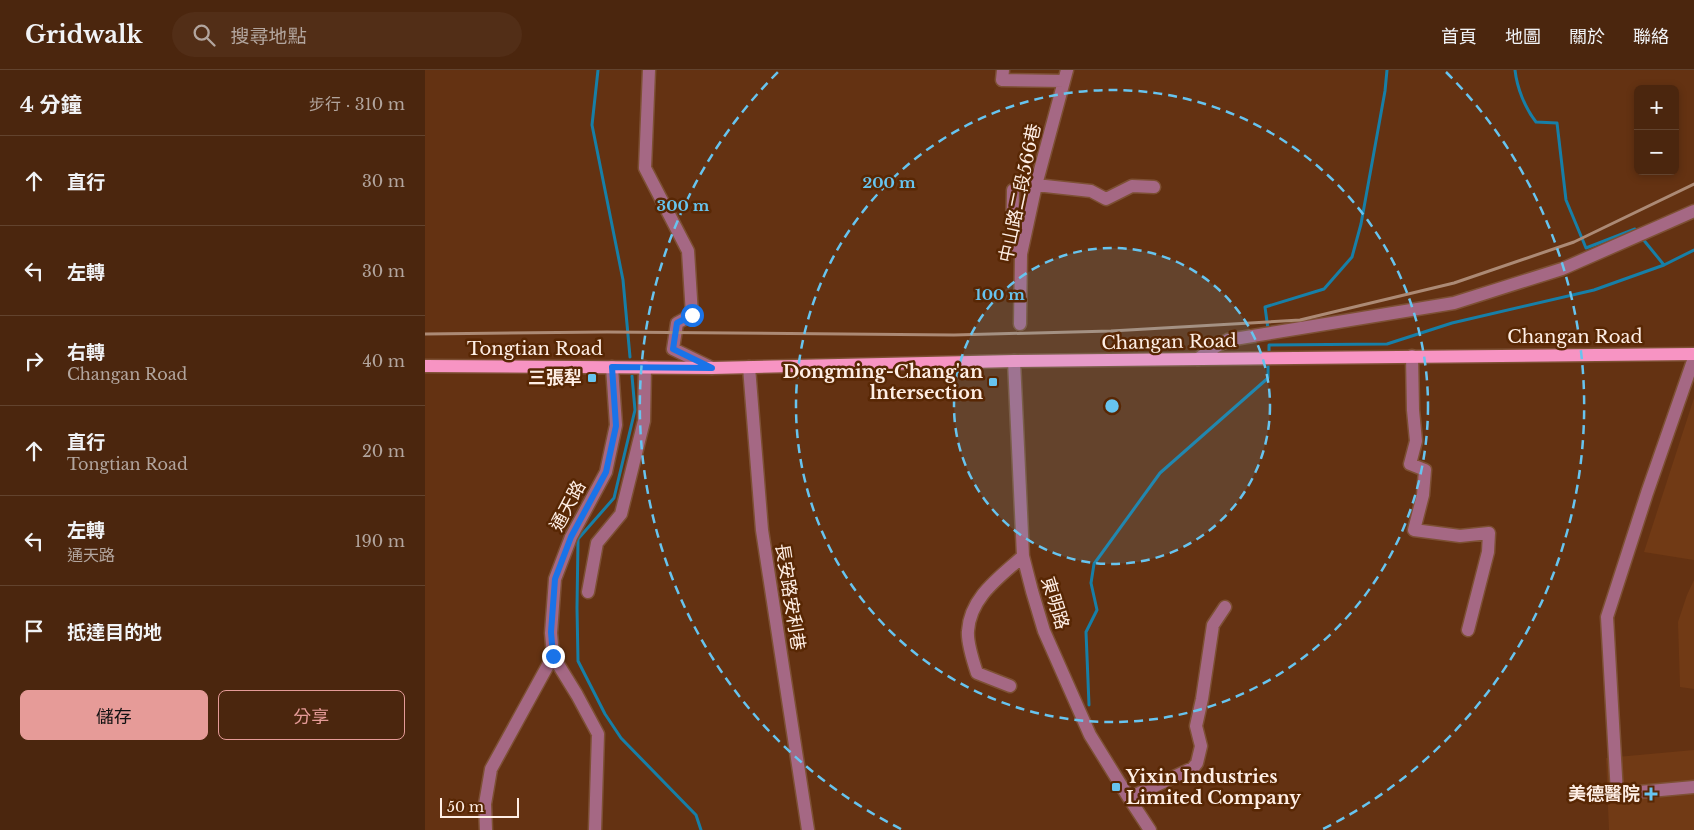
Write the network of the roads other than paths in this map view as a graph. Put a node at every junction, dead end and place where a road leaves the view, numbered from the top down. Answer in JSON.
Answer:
{"nodes":[{"id":1,"x":649,"y":70,"type":"edge"},
{"id":2,"x":1003,"y":70,"type":"edge"},
{"id":3,"x":1065,"y":75,"type":"edge"},
{"id":4,"x":1036,"y":185,"type":"junction"},
{"id":5,"x":1154,"y":186,"type":"dead end"},
{"id":6,"x":1013,"y":190,"type":"dead end"},
{"id":7,"x":1694,"y":211,"type":"edge"},
{"id":8,"x":1021,"y":254,"type":"junction"},
{"id":9,"x":1020,"y":324,"type":"dead end"},
{"id":10,"x":1694,"y":354,"type":"edge"},
{"id":11,"x":1412,"y":356,"type":"junction"},
{"id":12,"x":1694,"y":358,"type":"edge"},
{"id":13,"x":1198,"y":359,"type":"junction"},
{"id":14,"x":1014,"y":360,"type":"junction"},
{"id":15,"x":425,"y":366,"type":"edge"},
{"id":16,"x":612,"y":367,"type":"junction"},
{"id":17,"x":645,"y":367,"type":"junction"},
{"id":18,"x":712,"y":368,"type":"junction"},
{"id":19,"x":749,"y":368,"type":"junction"},
{"id":20,"x":1023,"y":556,"type":"junction"},
{"id":21,"x":588,"y":592,"type":"dead end"},
{"id":22,"x":1225,"y":607,"type":"dead end"},
{"id":23,"x":1468,"y":630,"type":"dead end"},
{"id":24,"x":553,"y":656,"type":"junction"},
{"id":25,"x":1010,"y":686,"type":"dead end"},
{"id":26,"x":1694,"y":787,"type":"edge"},
{"id":27,"x":1129,"y":798,"type":"junction"},
{"id":28,"x":486,"y":830,"type":"edge"},
{"id":29,"x":595,"y":830,"type":"edge"},
{"id":30,"x":809,"y":830,"type":"edge"},
{"id":31,"x":1150,"y":830,"type":"edge"}],
"edges":[{"from":1,"to":18,"type":"street"},
{"from":2,"to":3,"type":"street"},
{"from":3,"to":4,"type":"street","name":"中山路二段566巷"},
{"from":4,"to":5,"type":"street"},
{"from":4,"to":8,"type":"street","name":"中山路二段566巷"},
{"from":6,"to":8,"type":"street"},
{"from":7,"to":13,"type":"street"},
{"from":8,"to":9,"type":"street","name":"中山路二段566巷"},
{"from":10,"to":11,"type":"main road","name":"Changan Road"},
{"from":11,"to":13,"type":"main road","name":"Changan Road"},
{"from":11,"to":23,"type":"street"},
{"from":12,"to":26,"type":"street"},
{"from":13,"to":14,"type":"main road","name":"Changan Road"},
{"from":14,"to":19,"type":"main road","name":"Changan Road"},
{"from":14,"to":20,"type":"street","name":"東明路"},
{"from":15,"to":16,"type":"main road","name":"Tongtian Road"},
{"from":16,"to":17,"type":"main road","name":"Tongtian Road"},
{"from":16,"to":24,"type":"street","name":"通天路"},
{"from":17,"to":18,"type":"main road","name":"Changan Road"},
{"from":17,"to":21,"type":"street"},
{"from":18,"to":19,"type":"main road","name":"Changan Road"},
{"from":19,"to":30,"type":"street","name":"長安路安利巷"},
{"from":20,"to":25,"type":"street"},
{"from":20,"to":27,"type":"street","name":"東明路"},
{"from":22,"to":27,"type":"street"},
{"from":24,"to":28,"type":"street"},
{"from":24,"to":29,"type":"street","name":"通天路"},
{"from":27,"to":31,"type":"street","name":"東明路"}]}
